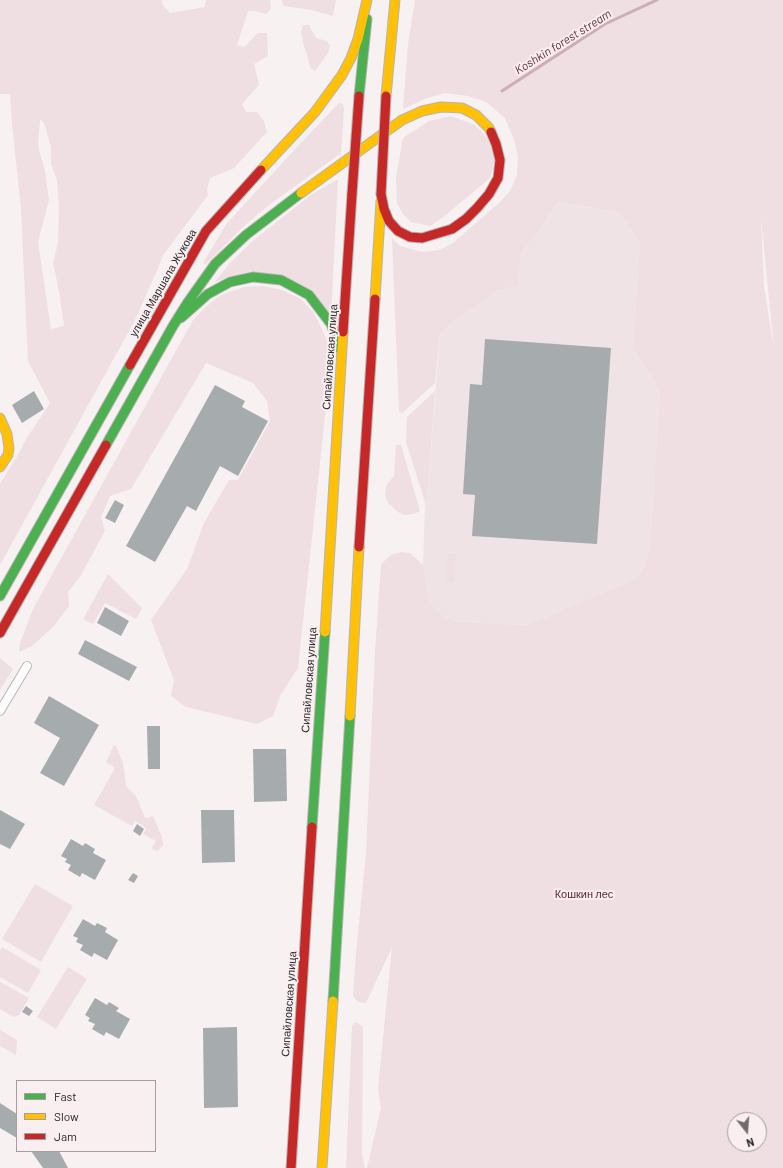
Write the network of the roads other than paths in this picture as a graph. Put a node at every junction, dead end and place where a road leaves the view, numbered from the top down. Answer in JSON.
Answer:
{"nodes":[{"id":1,"x":368,"y":0,"type":"edge"},
{"id":2,"x":395,"y":0,"type":"edge"},
{"id":3,"x":381,"y":194,"type":"junction"},
{"id":4,"x":173,"y":326,"type":"junction"},
{"id":5,"x":342,"y":355,"type":"junction"},
{"id":6,"x":0,"y":418,"type":"edge"},
{"id":7,"x":0,"y":467,"type":"edge"},
{"id":8,"x":0,"y":596,"type":"edge"},
{"id":9,"x":0,"y":633,"type":"edge"},
{"id":10,"x":26,"y":666,"type":"dead end"},
{"id":11,"x":0,"y":712,"type":"edge"},
{"id":12,"x":291,"y":1168,"type":"edge"},
{"id":13,"x":322,"y":1168,"type":"edge"}],
"edges":[{"from":1,"to":5,"type":"main road","name":"Сипайловская улица","bridge":true},
{"from":1,"to":8,"type":"main road","name":"улица Маршала Жукова"},
{"from":2,"to":3,"type":"main road","bridge":true},
{"from":3,"to":4,"type":"main road"},
{"from":3,"to":13,"type":"main road"},
{"from":4,"to":5,"type":"main road"},
{"from":4,"to":9,"type":"main road"},
{"from":5,"to":12,"type":"main road","name":"Сипайловская улица"},
{"from":6,"to":7,"type":"main road"},
{"from":10,"to":11,"type":"street"}]}
